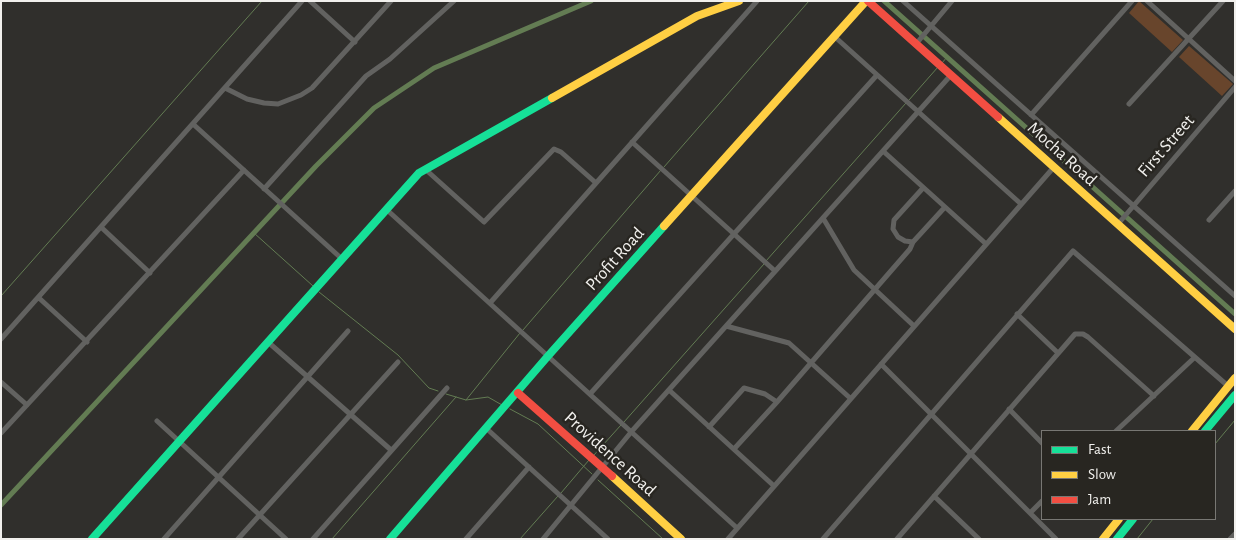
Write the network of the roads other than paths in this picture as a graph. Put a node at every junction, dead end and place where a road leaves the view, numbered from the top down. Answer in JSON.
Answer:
{"nodes":[{"id":1,"x":302,"y":1,"type":"edge"},
{"id":2,"x":310,"y":1,"type":"edge"},
{"id":3,"x":390,"y":1,"type":"edge"},
{"id":4,"x":454,"y":1,"type":"edge"},
{"id":5,"x":739,"y":1,"type":"edge"},
{"id":6,"x":757,"y":1,"type":"edge"},
{"id":7,"x":867,"y":1,"type":"edge"},
{"id":8,"x":903,"y":1,"type":"edge"},
{"id":9,"x":952,"y":1,"type":"edge"},
{"id":10,"x":1147,"y":1,"type":"edge"},
{"id":11,"x":1223,"y":1,"type":"edge"},
{"id":12,"x":1130,"y":2,"type":"edge"},
{"id":13,"x":928,"y":28,"type":"junction"},
{"id":14,"x":834,"y":36,"type":"junction"},
{"id":15,"x":1189,"y":39,"type":"junction"},
{"id":16,"x":355,"y":42,"type":"junction"},
{"id":17,"x":917,"y":42,"type":"junction"},
{"id":18,"x":877,"y":75,"type":"junction"},
{"id":19,"x":951,"y":76,"type":"junction"},
{"id":20,"x":1235,"y":81,"type":"edge"},
{"id":21,"x":1235,"y":87,"type":"edge"},
{"id":22,"x":225,"y":88,"type":"junction"},
{"id":23,"x":1129,"y":104,"type":"dead end"},
{"id":24,"x":918,"y":112,"type":"junction"},
{"id":25,"x":1031,"y":115,"type":"junction"},
{"id":26,"x":193,"y":124,"type":"junction"},
{"id":27,"x":632,"y":142,"type":"junction"},
{"id":28,"x":882,"y":151,"type":"junction"},
{"id":29,"x":1054,"y":166,"type":"junction"},
{"id":30,"x":425,"y":169,"type":"junction"},
{"id":31,"x":244,"y":170,"type":"junction"},
{"id":32,"x":596,"y":183,"type":"junction"},
{"id":33,"x":923,"y":188,"type":"junction"},
{"id":34,"x":264,"y":189,"type":"junction"},
{"id":35,"x":1235,"y":191,"type":"edge"},
{"id":36,"x":692,"y":195,"type":"junction"},
{"id":37,"x":1021,"y":204,"type":"junction"},
{"id":38,"x":1133,"y":206,"type":"junction"},
{"id":39,"x":944,"y":207,"type":"junction"},
{"id":40,"x":386,"y":209,"type":"junction"},
{"id":41,"x":823,"y":218,"type":"junction"},
{"id":42,"x":1209,"y":220,"type":"dead end"},
{"id":43,"x":1120,"y":222,"type":"junction"},
{"id":44,"x":102,"y":228,"type":"junction"},
{"id":45,"x":734,"y":233,"type":"junction"},
{"id":46,"x":913,"y":242,"type":"junction"},
{"id":47,"x":984,"y":243,"type":"junction"},
{"id":48,"x":342,"y":259,"type":"junction"},
{"id":49,"x":776,"y":271,"type":"junction"},
{"id":50,"x":150,"y":273,"type":"junction"},
{"id":51,"x":874,"y":291,"type":"junction"},
{"id":52,"x":1235,"y":296,"type":"edge"},
{"id":53,"x":39,"y":298,"type":"junction"},
{"id":54,"x":490,"y":303,"type":"junction"},
{"id":55,"x":1018,"y":314,"type":"junction"},
{"id":56,"x":726,"y":326,"type":"junction"},
{"id":57,"x":914,"y":326,"type":"junction"},
{"id":58,"x":1235,"y":329,"type":"edge"},
{"id":59,"x":348,"y":331,"type":"dead end"},
{"id":60,"x":1,"y":339,"type":"edge"},
{"id":61,"x":87,"y":342,"type":"junction"},
{"id":62,"x":268,"y":342,"type":"junction"},
{"id":63,"x":1058,"y":353,"type":"junction"},
{"id":64,"x":548,"y":356,"type":"junction"},
{"id":65,"x":1194,"y":358,"type":"junction"},
{"id":66,"x":398,"y":362,"type":"dead end"},
{"id":67,"x":811,"y":362,"type":"junction"},
{"id":68,"x":880,"y":364,"type":"junction"},
{"id":69,"x":308,"y":377,"type":"junction"},
{"id":70,"x":1235,"y":378,"type":"edge"},
{"id":71,"x":1,"y":382,"type":"edge"},
{"id":72,"x":1228,"y":386,"type":"junction"},
{"id":73,"x":447,"y":388,"type":"dead end"},
{"id":74,"x":669,"y":390,"type":"junction"},
{"id":75,"x":518,"y":394,"type":"junction"},
{"id":76,"x":590,"y":394,"type":"junction"},
{"id":77,"x":1235,"y":395,"type":"edge"},
{"id":78,"x":1154,"y":396,"type":"junction"},
{"id":79,"x":850,"y":398,"type":"junction"},
{"id":80,"x":778,"y":402,"type":"junction"},
{"id":81,"x":27,"y":405,"type":"junction"},
{"id":82,"x":1009,"y":409,"type":"junction"},
{"id":83,"x":931,"y":413,"type":"junction"},
{"id":84,"x":351,"y":415,"type":"junction"},
{"id":85,"x":157,"y":421,"type":"dead end"},
{"id":86,"x":709,"y":427,"type":"junction"},
{"id":87,"x":487,"y":429,"type":"junction"},
{"id":88,"x":1117,"y":430,"type":"edge"},
{"id":89,"x":1193,"y":430,"type":"edge"},
{"id":90,"x":1206,"y":430,"type":"edge"},
{"id":91,"x":632,"y":431,"type":"junction"},
{"id":92,"x":1,"y":433,"type":"edge"},
{"id":93,"x":179,"y":441,"type":"junction"},
{"id":94,"x":1041,"y":442,"type":"edge"},
{"id":95,"x":734,"y":449,"type":"junction"},
{"id":96,"x":391,"y":450,"type":"junction"},
{"id":97,"x":971,"y":452,"type":"junction"},
{"id":98,"x":529,"y":466,"type":"junction"},
{"id":99,"x":603,"y":468,"type":"junction"},
{"id":100,"x":218,"y":477,"type":"junction"},
{"id":101,"x":774,"y":486,"type":"junction"},
{"id":102,"x":934,"y":496,"type":"junction"},
{"id":103,"x":1041,"y":502,"type":"edge"},
{"id":104,"x":572,"y":506,"type":"junction"},
{"id":105,"x":1030,"y":513,"type":"junction"},
{"id":106,"x":260,"y":515,"type":"junction"},
{"id":107,"x":1118,"y":520,"type":"edge"},
{"id":108,"x":1132,"y":520,"type":"edge"},
{"id":109,"x":737,"y":528,"type":"junction"},
{"id":110,"x":1235,"y":534,"type":"edge"},
{"id":111,"x":899,"y":538,"type":"edge"},
{"id":112,"x":92,"y":539,"type":"edge"},
{"id":113,"x":164,"y":539,"type":"edge"},
{"id":114,"x":238,"y":539,"type":"edge"},
{"id":115,"x":286,"y":539,"type":"edge"},
{"id":116,"x":313,"y":539,"type":"edge"},
{"id":117,"x":390,"y":539,"type":"edge"},
{"id":118,"x":466,"y":539,"type":"edge"},
{"id":119,"x":543,"y":539,"type":"edge"},
{"id":120,"x":608,"y":539,"type":"edge"},
{"id":121,"x":681,"y":539,"type":"edge"},
{"id":122,"x":728,"y":539,"type":"edge"},
{"id":123,"x":823,"y":539,"type":"edge"},
{"id":124,"x":979,"y":539,"type":"edge"},
{"id":125,"x":1056,"y":539,"type":"edge"},
{"id":126,"x":1103,"y":539,"type":"edge"},
{"id":127,"x":1117,"y":539,"type":"edge"},
{"id":128,"x":1230,"y":539,"type":"edge"}],
"edges":[{"from":1,"to":22,"type":"street"},
{"from":2,"to":16,"type":"street"},
{"from":3,"to":16,"type":"street"},
{"from":4,"to":34,"type":"street"},
{"from":5,"to":30,"type":"street"},
{"from":6,"to":27,"type":"street"},
{"from":7,"to":14,"type":"street","name":"Profit Road"},
{"from":7,"to":17,"type":"street","name":"Mocha Road"},
{"from":8,"to":13,"type":"street"},
{"from":9,"to":13,"type":"street"},
{"from":10,"to":15,"type":"street"},
{"from":11,"to":15,"type":"street"},
{"from":12,"to":25,"type":"street"},
{"from":13,"to":17,"type":"street"},
{"from":13,"to":25,"type":"street"},
{"from":14,"to":18,"type":"street"},
{"from":14,"to":36,"type":"street","name":"Profit Road"},
{"from":15,"to":20,"type":"street"},
{"from":15,"to":23,"type":"street"},
{"from":16,"to":22,"type":"street"},
{"from":17,"to":19,"type":"street","name":"Mocha Road"},
{"from":18,"to":24,"type":"street"},
{"from":18,"to":45,"type":"street"},
{"from":19,"to":24,"type":"street"},
{"from":19,"to":29,"type":"street","name":"Mocha Road"},
{"from":21,"to":38,"type":"street","name":"First Street"},
{"from":22,"to":26,"type":"street"},
{"from":24,"to":28,"type":"street"},
{"from":24,"to":37,"type":"street"},
{"from":25,"to":38,"type":"street"},
{"from":26,"to":31,"type":"street"},
{"from":26,"to":44,"type":"street"},
{"from":27,"to":32,"type":"street"},
{"from":27,"to":36,"type":"street"},
{"from":28,"to":33,"type":"street"},
{"from":28,"to":41,"type":"street"},
{"from":29,"to":37,"type":"street"},
{"from":29,"to":43,"type":"street","name":"Mocha Road"},
{"from":30,"to":32,"type":"street"},
{"from":30,"to":40,"type":"street"},
{"from":31,"to":34,"type":"street"},
{"from":31,"to":50,"type":"street"},
{"from":32,"to":54,"type":"street"},
{"from":33,"to":39,"type":"street"},
{"from":33,"to":46,"type":"street"},
{"from":34,"to":48,"type":"street"},
{"from":35,"to":42,"type":"street"},
{"from":36,"to":45,"type":"street"},
{"from":36,"to":64,"type":"street","name":"Profit Road"},
{"from":37,"to":47,"type":"street"},
{"from":38,"to":43,"type":"street","name":"First Street"},
{"from":38,"to":52,"type":"street"},
{"from":39,"to":46,"type":"street"},
{"from":39,"to":47,"type":"street"},
{"from":40,"to":48,"type":"street"},
{"from":40,"to":54,"type":"street"},
{"from":41,"to":49,"type":"street"},
{"from":41,"to":51,"type":"street"},
{"from":43,"to":58,"type":"street","name":"Mocha Road"},
{"from":44,"to":50,"type":"street"},
{"from":44,"to":53,"type":"street"},
{"from":45,"to":49,"type":"street"},
{"from":45,"to":76,"type":"street"},
{"from":46,"to":51,"type":"street"},
{"from":47,"to":57,"type":"street"},
{"from":48,"to":62,"type":"street"},
{"from":49,"to":56,"type":"street"},
{"from":50,"to":61,"type":"street"},
{"from":51,"to":57,"type":"street"},
{"from":51,"to":67,"type":"street"},
{"from":53,"to":60,"type":"street"},
{"from":53,"to":61,"type":"street"},
{"from":54,"to":64,"type":"street"},
{"from":55,"to":63,"type":"street"},
{"from":55,"to":65,"type":"street"},
{"from":55,"to":83,"type":"street"},
{"from":56,"to":67,"type":"street"},
{"from":56,"to":74,"type":"street"},
{"from":57,"to":68,"type":"street"},
{"from":59,"to":69,"type":"street"},
{"from":61,"to":81,"type":"street"},
{"from":62,"to":69,"type":"street"},
{"from":62,"to":93,"type":"street"},
{"from":63,"to":78,"type":"street"},
{"from":63,"to":82,"type":"street"},
{"from":64,"to":75,"type":"street","name":"Profit Road"},
{"from":64,"to":76,"type":"street"},
{"from":65,"to":72,"type":"street"},
{"from":65,"to":78,"type":"street"},
{"from":66,"to":84,"type":"street"},
{"from":67,"to":79,"type":"street"},
{"from":67,"to":80,"type":"street"},
{"from":68,"to":79,"type":"street"},
{"from":68,"to":83,"type":"street"},
{"from":69,"to":84,"type":"street"},
{"from":69,"to":100,"type":"street"},
{"from":70,"to":72,"type":"street"},
{"from":71,"to":81,"type":"street"},
{"from":72,"to":89,"type":"street"},
{"from":73,"to":96,"type":"street"},
{"from":74,"to":86,"type":"street"},
{"from":74,"to":91,"type":"street"},
{"from":75,"to":87,"type":"street","name":"Profit Road"},
{"from":75,"to":99,"type":"street","name":"Providence Road"},
{"from":76,"to":91,"type":"street"},
{"from":77,"to":90,"type":"street"},
{"from":78,"to":88,"type":"street"},
{"from":79,"to":101,"type":"street"},
{"from":80,"to":86,"type":"street"},
{"from":80,"to":95,"type":"street"},
{"from":81,"to":92,"type":"street"},
{"from":82,"to":94,"type":"street"},
{"from":82,"to":97,"type":"street"},
{"from":83,"to":97,"type":"street"},
{"from":83,"to":123,"type":"street"},
{"from":84,"to":96,"type":"street"},
{"from":84,"to":106,"type":"street"},
{"from":85,"to":93,"type":"street"},
{"from":86,"to":95,"type":"street"},
{"from":87,"to":98,"type":"street"},
{"from":87,"to":117,"type":"street","name":"Profit Road"},
{"from":91,"to":99,"type":"street"},
{"from":91,"to":109,"type":"street"},
{"from":93,"to":100,"type":"street"},
{"from":93,"to":112,"type":"street"},
{"from":95,"to":101,"type":"street"},
{"from":96,"to":116,"type":"street"},
{"from":97,"to":102,"type":"street"},
{"from":97,"to":105,"type":"street"},
{"from":98,"to":104,"type":"street"},
{"from":98,"to":118,"type":"street"},
{"from":99,"to":104,"type":"street"},
{"from":99,"to":121,"type":"street","name":"Providence Road"},
{"from":100,"to":106,"type":"street"},
{"from":100,"to":113,"type":"street"},
{"from":101,"to":109,"type":"street"},
{"from":102,"to":111,"type":"street"},
{"from":102,"to":124,"type":"street"},
{"from":103,"to":105,"type":"street"},
{"from":104,"to":119,"type":"street"},
{"from":104,"to":120,"type":"street"},
{"from":105,"to":125,"type":"street"},
{"from":106,"to":114,"type":"street"},
{"from":106,"to":115,"type":"street"},
{"from":107,"to":126,"type":"street"},
{"from":108,"to":127,"type":"street"},
{"from":109,"to":122,"type":"street"},
{"from":110,"to":128,"type":"street"}]}
